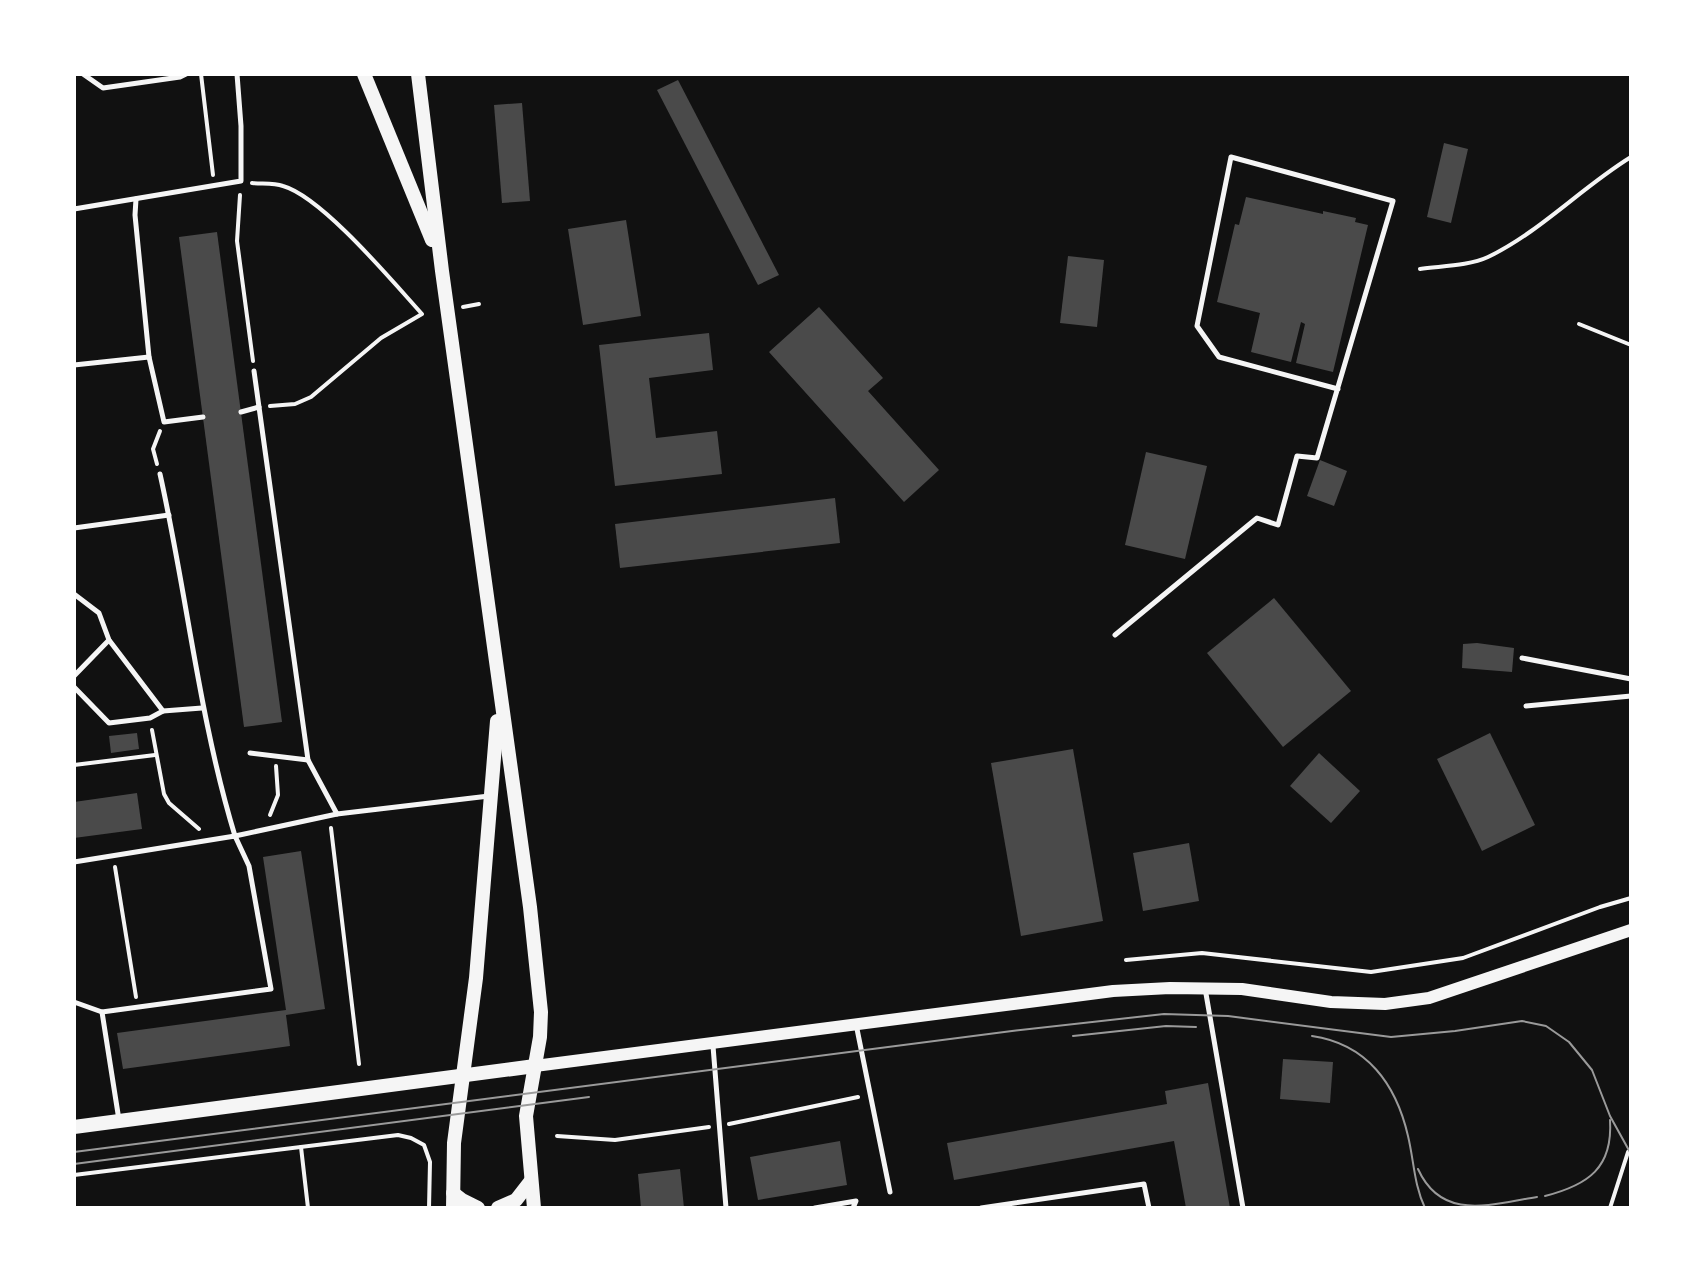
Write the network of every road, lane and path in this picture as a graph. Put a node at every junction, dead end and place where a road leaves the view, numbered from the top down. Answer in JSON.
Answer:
{"nodes":[{"id":1,"x":83,"y":74,"type":"edge"},
{"id":2,"x":186,"y":74,"type":"edge"},
{"id":3,"x":201,"y":74,"type":"edge"},
{"id":4,"x":237,"y":74,"type":"edge"},
{"id":5,"x":364,"y":74,"type":"edge"},
{"id":6,"x":418,"y":74,"type":"edge"},
{"id":7,"x":1631,"y":157,"type":"edge"},
{"id":8,"x":213,"y":178,"type":"dead end"},
{"id":9,"x":241,"y":181,"type":"junction"},
{"id":10,"x":136,"y":199,"type":"junction"},
{"id":11,"x":74,"y":209,"type":"edge"},
{"id":12,"x":1420,"y":269,"type":"dead end"},
{"id":13,"x":442,"y":271,"type":"junction"},
{"id":14,"x":479,"y":304,"type":"dead end"},
{"id":15,"x":463,"y":307,"type":"dead end"},
{"id":16,"x":1579,"y":324,"type":"dead end"},
{"id":17,"x":1631,"y":345,"type":"edge"},
{"id":18,"x":149,"y":357,"type":"junction"},
{"id":19,"x":74,"y":365,"type":"edge"},
{"id":20,"x":254,"y":371,"type":"joint"},
{"id":21,"x":1338,"y":389,"type":"junction"},
{"id":22,"x":259,"y":407,"type":"junction"},
{"id":23,"x":241,"y":412,"type":"dead end"},
{"id":24,"x":203,"y":417,"type":"dead end"},
{"id":25,"x":160,"y":474,"type":"dead end"},
{"id":26,"x":169,"y":515,"type":"junction"},
{"id":27,"x":74,"y":528,"type":"edge"},
{"id":28,"x":74,"y":594,"type":"edge"},
{"id":29,"x":1115,"y":635,"type":"dead end"},
{"id":30,"x":109,"y":640,"type":"junction"},
{"id":31,"x":1522,"y":658,"type":"dead end"},
{"id":32,"x":74,"y":676,"type":"edge"},
{"id":33,"x":1631,"y":679,"type":"edge"},
{"id":34,"x":498,"y":685,"type":"junction"},
{"id":35,"x":74,"y":687,"type":"edge"},
{"id":36,"x":1631,"y":696,"type":"edge"},
{"id":37,"x":1526,"y":706,"type":"dead end"},
{"id":38,"x":202,"y":708,"type":"junction"},
{"id":39,"x":163,"y":711,"type":"junction"},
{"id":40,"x":150,"y":718,"type":"junction"},
{"id":41,"x":250,"y":753,"type":"dead end"},
{"id":42,"x":155,"y":755,"type":"junction"},
{"id":43,"x":275,"y":756,"type":"junction"},
{"id":44,"x":308,"y":760,"type":"junction"},
{"id":45,"x":74,"y":765,"type":"edge"},
{"id":46,"x":491,"y":796,"type":"junction"},
{"id":47,"x":333,"y":815,"type":"junction"},
{"id":48,"x":263,"y":831,"type":"junction"},
{"id":49,"x":235,"y":836,"type":"junction"},
{"id":50,"x":213,"y":840,"type":"junction"},
{"id":51,"x":114,"y":856,"type":"junction"},
{"id":52,"x":74,"y":862,"type":"edge"},
{"id":53,"x":1631,"y":898,"type":"edge"},
{"id":54,"x":1631,"y":930,"type":"edge"},
{"id":55,"x":1126,"y":960,"type":"dead end"},
{"id":56,"x":1205,"y":987,"type":"junction"},
{"id":57,"x":74,"y":1002,"type":"edge"},
{"id":58,"x":138,"y":1007,"type":"junction"},
{"id":59,"x":102,"y":1012,"type":"junction"},
{"id":60,"x":856,"y":1023,"type":"junction"},
{"id":61,"x":713,"y":1044,"type":"junction"},
{"id":62,"x":359,"y":1064,"type":"dead end"},
{"id":63,"x":535,"y":1066,"type":"junction"},
{"id":64,"x":462,"y":1076,"type":"junction"},
{"id":65,"x":119,"y":1121,"type":"junction"},
{"id":66,"x":74,"y":1127,"type":"edge"},
{"id":67,"x":301,"y":1147,"type":"junction"},
{"id":68,"x":1631,"y":1150,"type":"edge"},
{"id":69,"x":74,"y":1175,"type":"edge"},
{"id":70,"x":530,"y":1182,"type":"junction"},
{"id":71,"x":890,"y":1192,"type":"dead end"},
{"id":72,"x":453,"y":1200,"type":"edge"},
{"id":73,"x":308,"y":1208,"type":"edge"},
{"id":74,"x":429,"y":1208,"type":"edge"},
{"id":75,"x":478,"y":1208,"type":"edge"},
{"id":76,"x":498,"y":1208,"type":"edge"},
{"id":77,"x":534,"y":1208,"type":"edge"},
{"id":78,"x":726,"y":1208,"type":"edge"},
{"id":79,"x":815,"y":1208,"type":"edge"},
{"id":80,"x":853,"y":1208,"type":"edge"},
{"id":81,"x":981,"y":1208,"type":"edge"},
{"id":82,"x":1149,"y":1208,"type":"edge"},
{"id":83,"x":1243,"y":1208,"type":"edge"},
{"id":84,"x":1610,"y":1208,"type":"edge"}],
"edges":[{"from":1,"to":2,"type":"lane"},
{"from":3,"to":8,"type":"path"},
{"from":4,"to":9,"type":"lane"},
{"from":5,"to":13,"type":"main road"},
{"from":6,"to":13,"type":"main road"},
{"from":7,"to":12,"type":"path"},
{"from":9,"to":10,"type":"lane"},
{"from":9,"to":20,"type":"path"},
{"from":9,"to":22,"type":"path"},
{"from":10,"to":11,"type":"lane"},
{"from":10,"to":18,"type":"lane"},
{"from":13,"to":34,"type":"main road"},
{"from":14,"to":15,"type":"path"},
{"from":16,"to":17,"type":"path"},
{"from":18,"to":19,"type":"lane"},
{"from":18,"to":24,"type":"lane"},
{"from":20,"to":22,"type":"lane"},
{"from":21,"to":21,"type":"lane"},
{"from":21,"to":29,"type":"lane"},
{"from":22,"to":23,"type":"lane"},
{"from":22,"to":44,"type":"lane"},
{"from":25,"to":26,"type":"lane"},
{"from":26,"to":27,"type":"lane"},
{"from":26,"to":38,"type":"lane"},
{"from":28,"to":30,"type":"lane"},
{"from":30,"to":32,"type":"lane"},
{"from":30,"to":39,"type":"lane"},
{"from":31,"to":33,"type":"lane"},
{"from":34,"to":46,"type":"main road"},
{"from":34,"to":63,"type":"main road"},
{"from":35,"to":40,"type":"lane"},
{"from":36,"to":37,"type":"lane"},
{"from":38,"to":39,"type":"lane"},
{"from":38,"to":49,"type":"lane"},
{"from":39,"to":40,"type":"lane"},
{"from":40,"to":42,"type":"path"},
{"from":41,"to":43,"type":"lane"},
{"from":42,"to":45,"type":"path"},
{"from":42,"to":50,"type":"path"},
{"from":43,"to":44,"type":"lane"},
{"from":43,"to":48,"type":"path"},
{"from":44,"to":47,"type":"lane"},
{"from":46,"to":47,"type":"lane"},
{"from":46,"to":64,"type":"main road"},
{"from":47,"to":48,"type":"lane"},
{"from":47,"to":62,"type":"path"},
{"from":48,"to":49,"type":"lane"},
{"from":49,"to":50,"type":"lane"},
{"from":49,"to":58,"type":"lane"},
{"from":50,"to":51,"type":"lane"},
{"from":51,"to":52,"type":"lane"},
{"from":51,"to":58,"type":"path"},
{"from":53,"to":55,"type":"path"},
{"from":54,"to":56,"type":"street"},
{"from":56,"to":60,"type":"street"},
{"from":56,"to":83,"type":"lane"},
{"from":57,"to":59,"type":"lane"},
{"from":58,"to":59,"type":"lane"},
{"from":59,"to":65,"type":"lane"},
{"from":60,"to":61,"type":"street"},
{"from":60,"to":71,"type":"lane"},
{"from":61,"to":63,"type":"street"},
{"from":61,"to":78,"type":"lane"},
{"from":63,"to":64,"type":"main road"},
{"from":63,"to":70,"type":"main road"},
{"from":64,"to":65,"type":"main road"},
{"from":64,"to":72,"type":"main road"},
{"from":65,"to":66,"type":"main road"},
{"from":67,"to":69,"type":"path"},
{"from":67,"to":73,"type":"path"},
{"from":67,"to":74,"type":"path"},
{"from":68,"to":84,"type":"path"},
{"from":70,"to":76,"type":"main road"},
{"from":70,"to":77,"type":"main road"},
{"from":72,"to":75,"type":"main road"},
{"from":79,"to":80,"type":"lane"},
{"from":81,"to":82,"type":"lane"}]}
